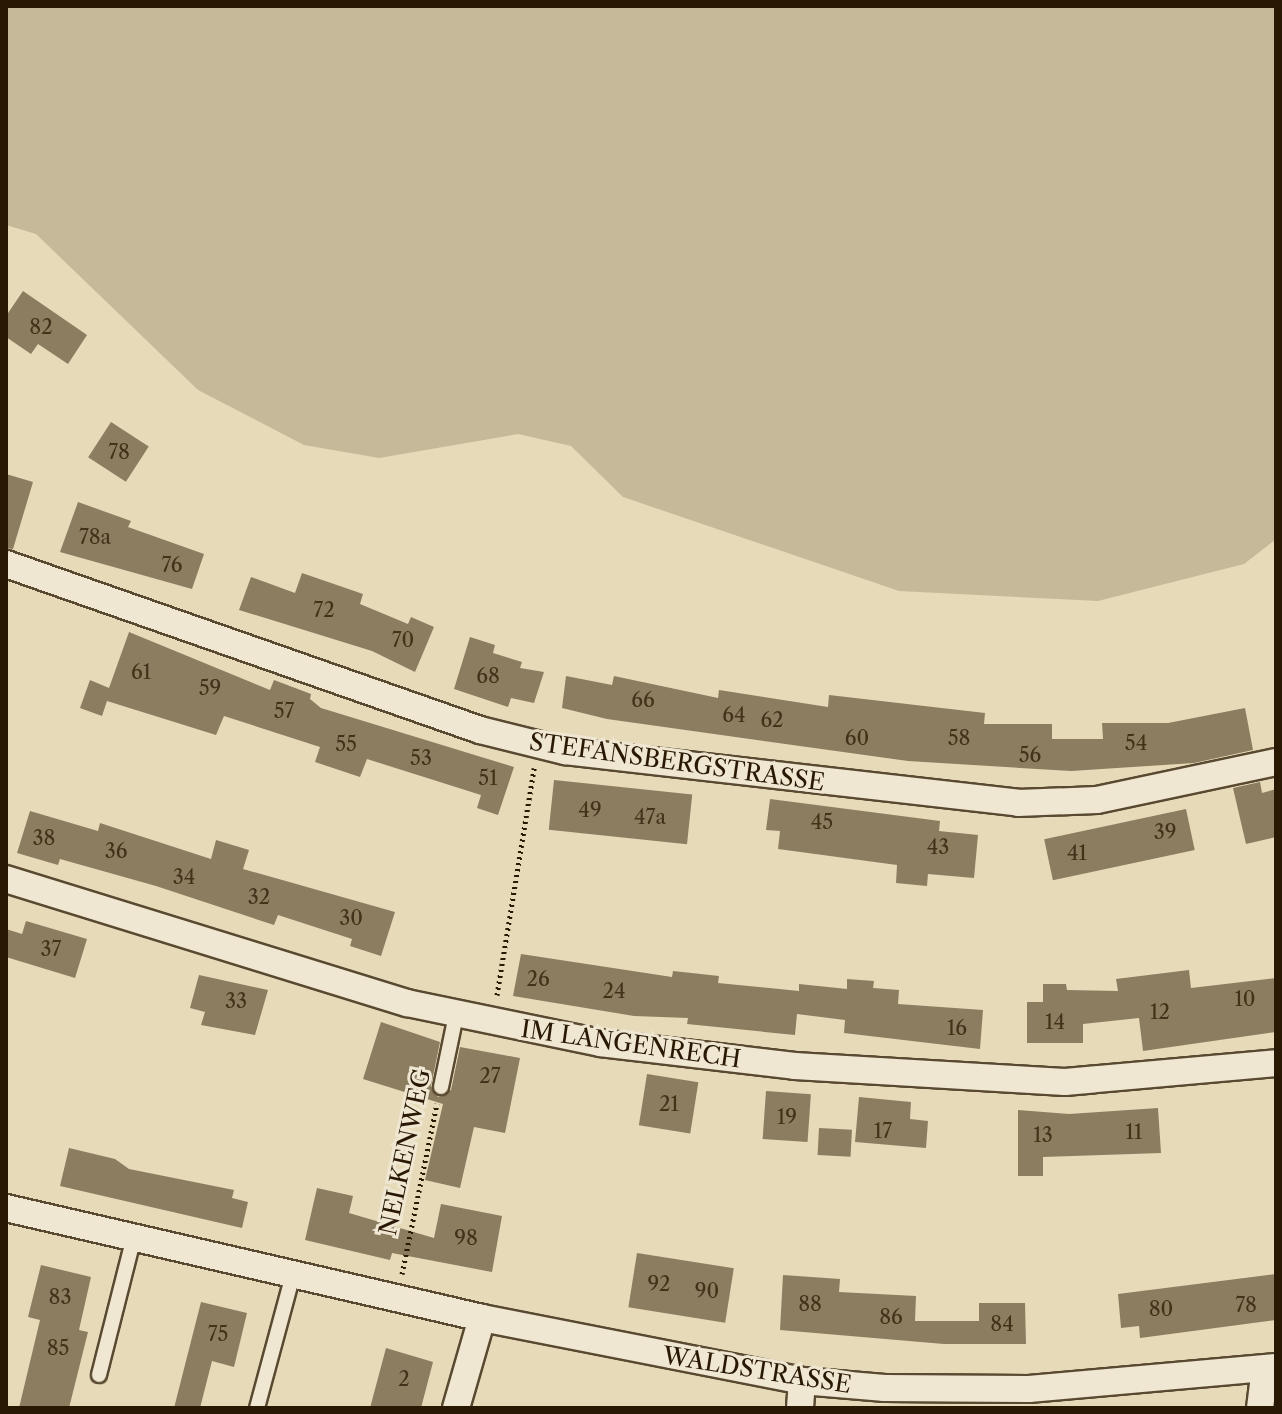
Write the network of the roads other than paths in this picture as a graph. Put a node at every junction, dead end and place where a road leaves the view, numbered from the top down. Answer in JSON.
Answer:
{"nodes":[{"id":1,"x":6,"y":564,"type":"edge"},
{"id":2,"x":1276,"y":762,"type":"edge"},
{"id":3,"x":6,"y":879,"type":"edge"},
{"id":4,"x":456,"y":1015,"type":"junction"},
{"id":5,"x":1276,"y":1063,"type":"edge"},
{"id":6,"x":441,"y":1087,"type":"road end"},
{"id":7,"x":6,"y":1208,"type":"edge"},
{"id":8,"x":134,"y":1237,"type":"junction"},
{"id":9,"x":293,"y":1275,"type":"junction"},
{"id":10,"x":482,"y":1318,"type":"junction"},
{"id":11,"x":1271,"y":1368,"type":"edge"},
{"id":12,"x":99,"y":1375,"type":"dead end"},
{"id":13,"x":802,"y":1381,"type":"junction"},
{"id":14,"x":257,"y":1408,"type":"edge"},
{"id":15,"x":456,"y":1408,"type":"edge"},
{"id":16,"x":800,"y":1408,"type":"edge"},
{"id":17,"x":1260,"y":1408,"type":"edge"}],
"edges":[{"from":1,"to":2,"type":"street","name":"STEFANSBERGSTRASSE"},
{"from":3,"to":4,"type":"street","name":"IM LANGENRECH"},
{"from":4,"to":5,"type":"street","name":"IM LANGENRECH"},
{"from":4,"to":6,"type":"lane","name":"NELKENWEG"},
{"from":7,"to":8,"type":"street","name":"WALDSTRASSE"},
{"from":8,"to":9,"type":"street","name":"WALDSTRASSE"},
{"from":8,"to":12,"type":"lane"},
{"from":9,"to":10,"type":"street","name":"WALDSTRASSE"},
{"from":9,"to":14,"type":"lane"},
{"from":10,"to":13,"type":"street","name":"WALDSTRASSE"},
{"from":10,"to":15,"type":"street"},
{"from":11,"to":13,"type":"street","name":"WALDSTRASSE"},
{"from":11,"to":17,"type":"street"},
{"from":13,"to":16,"type":"street"}]}
